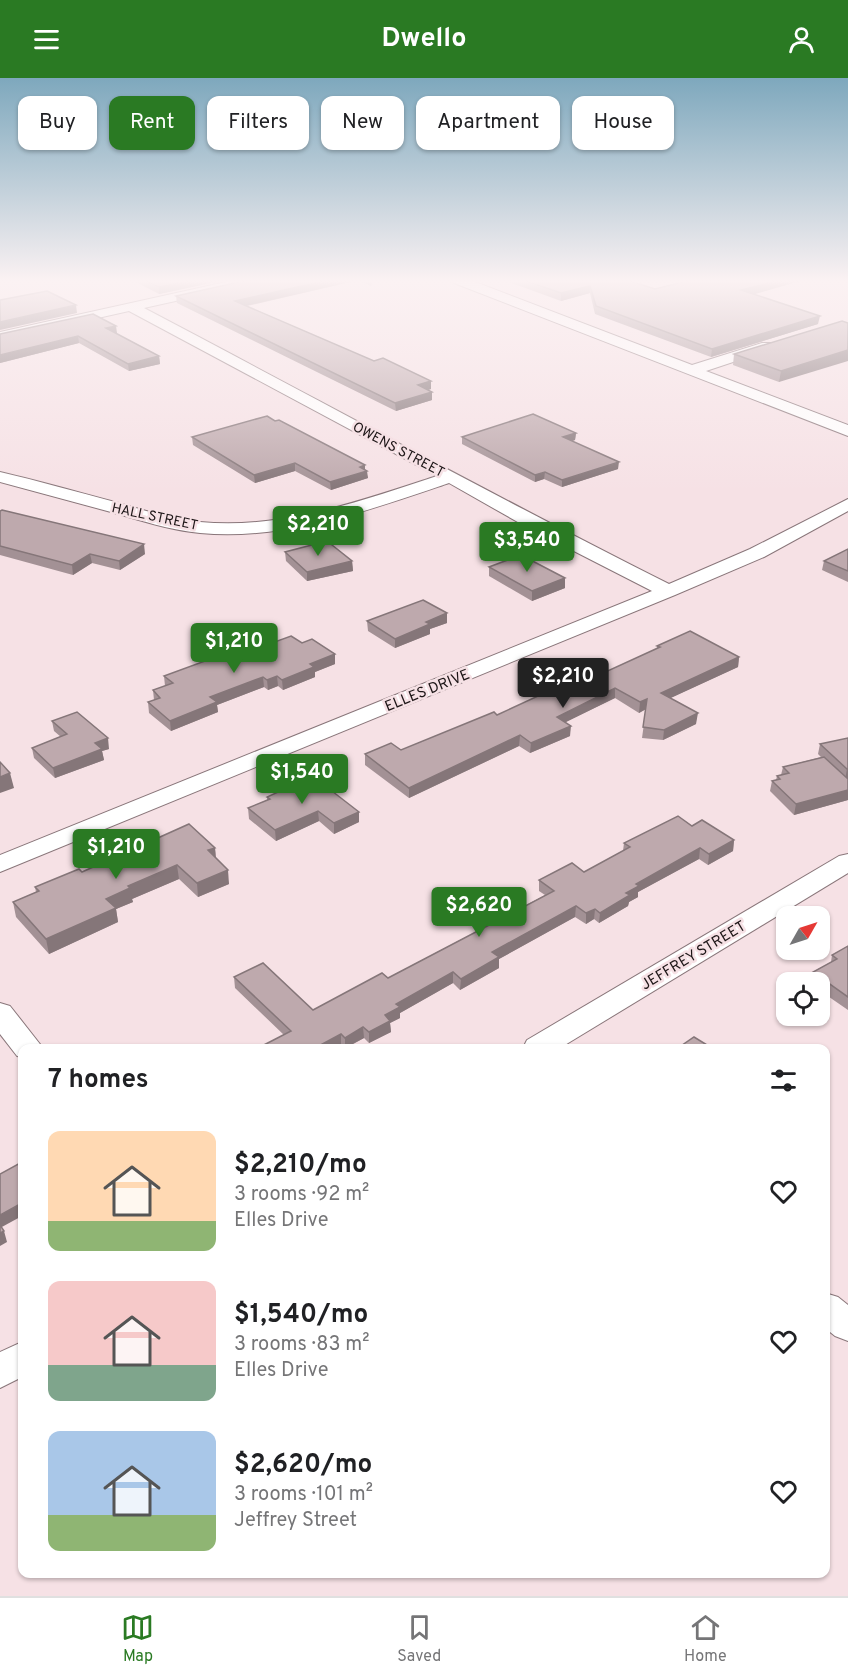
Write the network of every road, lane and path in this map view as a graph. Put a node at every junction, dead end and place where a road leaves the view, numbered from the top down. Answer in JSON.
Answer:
{"nodes":[{"id":1,"x":213,"y":351,"type":"edge"},
{"id":2,"x":643,"y":351,"type":"edge"},
{"id":3,"x":751,"y":351,"type":"edge"},
{"id":4,"x":693,"y":370,"type":"junction"},
{"id":5,"x":848,"y":431,"type":"edge"},
{"id":6,"x":0,"y":477,"type":"edge"},
{"id":7,"x":451,"y":477,"type":"junction"},
{"id":8,"x":848,"y":504,"type":"edge"},
{"id":9,"x":668,"y":591,"type":"junction"},
{"id":10,"x":848,"y":862,"type":"edge"},
{"id":11,"x":0,"y":864,"type":"edge"},
{"id":12,"x":0,"y":1013,"type":"edge"},
{"id":13,"x":25,"y":1044,"type":"edge"},
{"id":14,"x":545,"y":1044,"type":"edge"},
{"id":15,"x":830,"y":1312,"type":"edge"},
{"id":16,"x":848,"y":1325,"type":"edge"},
{"id":17,"x":18,"y":1360,"type":"edge"},
{"id":18,"x":0,"y":1371,"type":"edge"}],
"edges":[{"from":1,"to":7,"type":"street","name":"OWENS STREET"},
{"from":2,"to":4,"type":"street"},
{"from":3,"to":4,"type":"street"},
{"from":4,"to":5,"type":"street"},
{"from":6,"to":7,"type":"street","name":"HALL STREET"},
{"from":7,"to":9,"type":"street","name":"OWENS STREET"},
{"from":8,"to":9,"type":"street","name":"ELLES DRIVE"},
{"from":9,"to":11,"type":"street","name":"ELLES DRIVE"},
{"from":10,"to":14,"type":"street","name":"JEFFREY STREET"},
{"from":12,"to":13,"type":"street"},
{"from":15,"to":16,"type":"street"},
{"from":17,"to":18,"type":"street"}]}
